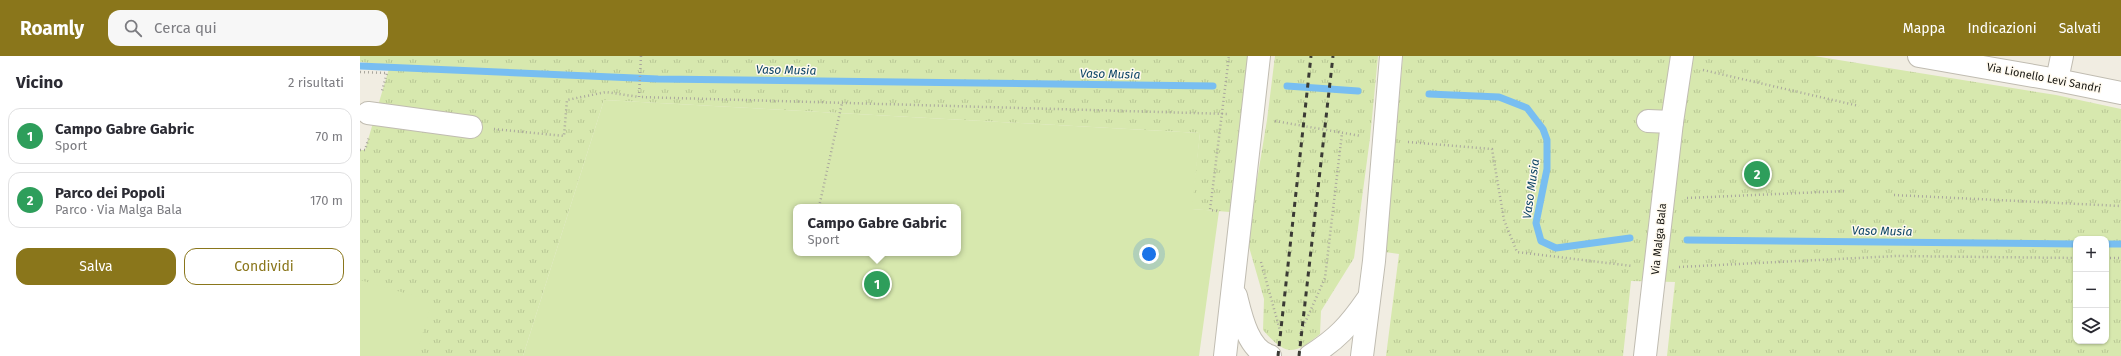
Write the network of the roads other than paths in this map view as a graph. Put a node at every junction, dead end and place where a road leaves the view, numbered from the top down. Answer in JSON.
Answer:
{"nodes":[{"id":1,"x":1258,"y":56,"type":"edge"},
{"id":2,"x":1391,"y":56,"type":"edge"},
{"id":3,"x":1919,"y":56,"type":"edge"},
{"id":4,"x":2062,"y":56,"type":"edge"},
{"id":5,"x":1681,"y":60,"type":"edge"},
{"id":6,"x":2056,"y":80,"type":"junction"},
{"id":7,"x":2121,"y":93,"type":"edge"},
{"id":8,"x":368,"y":113,"type":"dead end"},
{"id":9,"x":1648,"y":121,"type":"dead end"},
{"id":10,"x":1672,"y":122,"type":"junction"},
{"id":11,"x":471,"y":127,"type":"road end"},
{"id":12,"x":1233,"y":286,"type":"junction"},
{"id":13,"x":1369,"y":298,"type":"junction"},
{"id":14,"x":1304,"y":348,"type":"edge"},
{"id":15,"x":1225,"y":356,"type":"edge"},
{"id":16,"x":1270,"y":356,"type":"edge"},
{"id":17,"x":1362,"y":356,"type":"edge"},
{"id":18,"x":1645,"y":356,"type":"edge"}],
"edges":[{"from":1,"to":12,"type":"street"},
{"from":2,"to":13,"type":"street"},
{"from":3,"to":6,"type":"street","name":"Via Lionello Levi Sandri"},
{"from":4,"to":6,"type":"street"},
{"from":5,"to":10,"type":"street","name":"Via Malga Bala"},
{"from":6,"to":7,"type":"street","name":"Via Lionello Levi Sandri"},
{"from":8,"to":11,"type":"street"},
{"from":9,"to":10,"type":"street"},
{"from":10,"to":18,"type":"street","name":"Via Malga Bala"},
{"from":12,"to":15,"type":"street"},
{"from":12,"to":16,"type":"street"},
{"from":13,"to":14,"type":"street"},
{"from":13,"to":17,"type":"street"}]}
